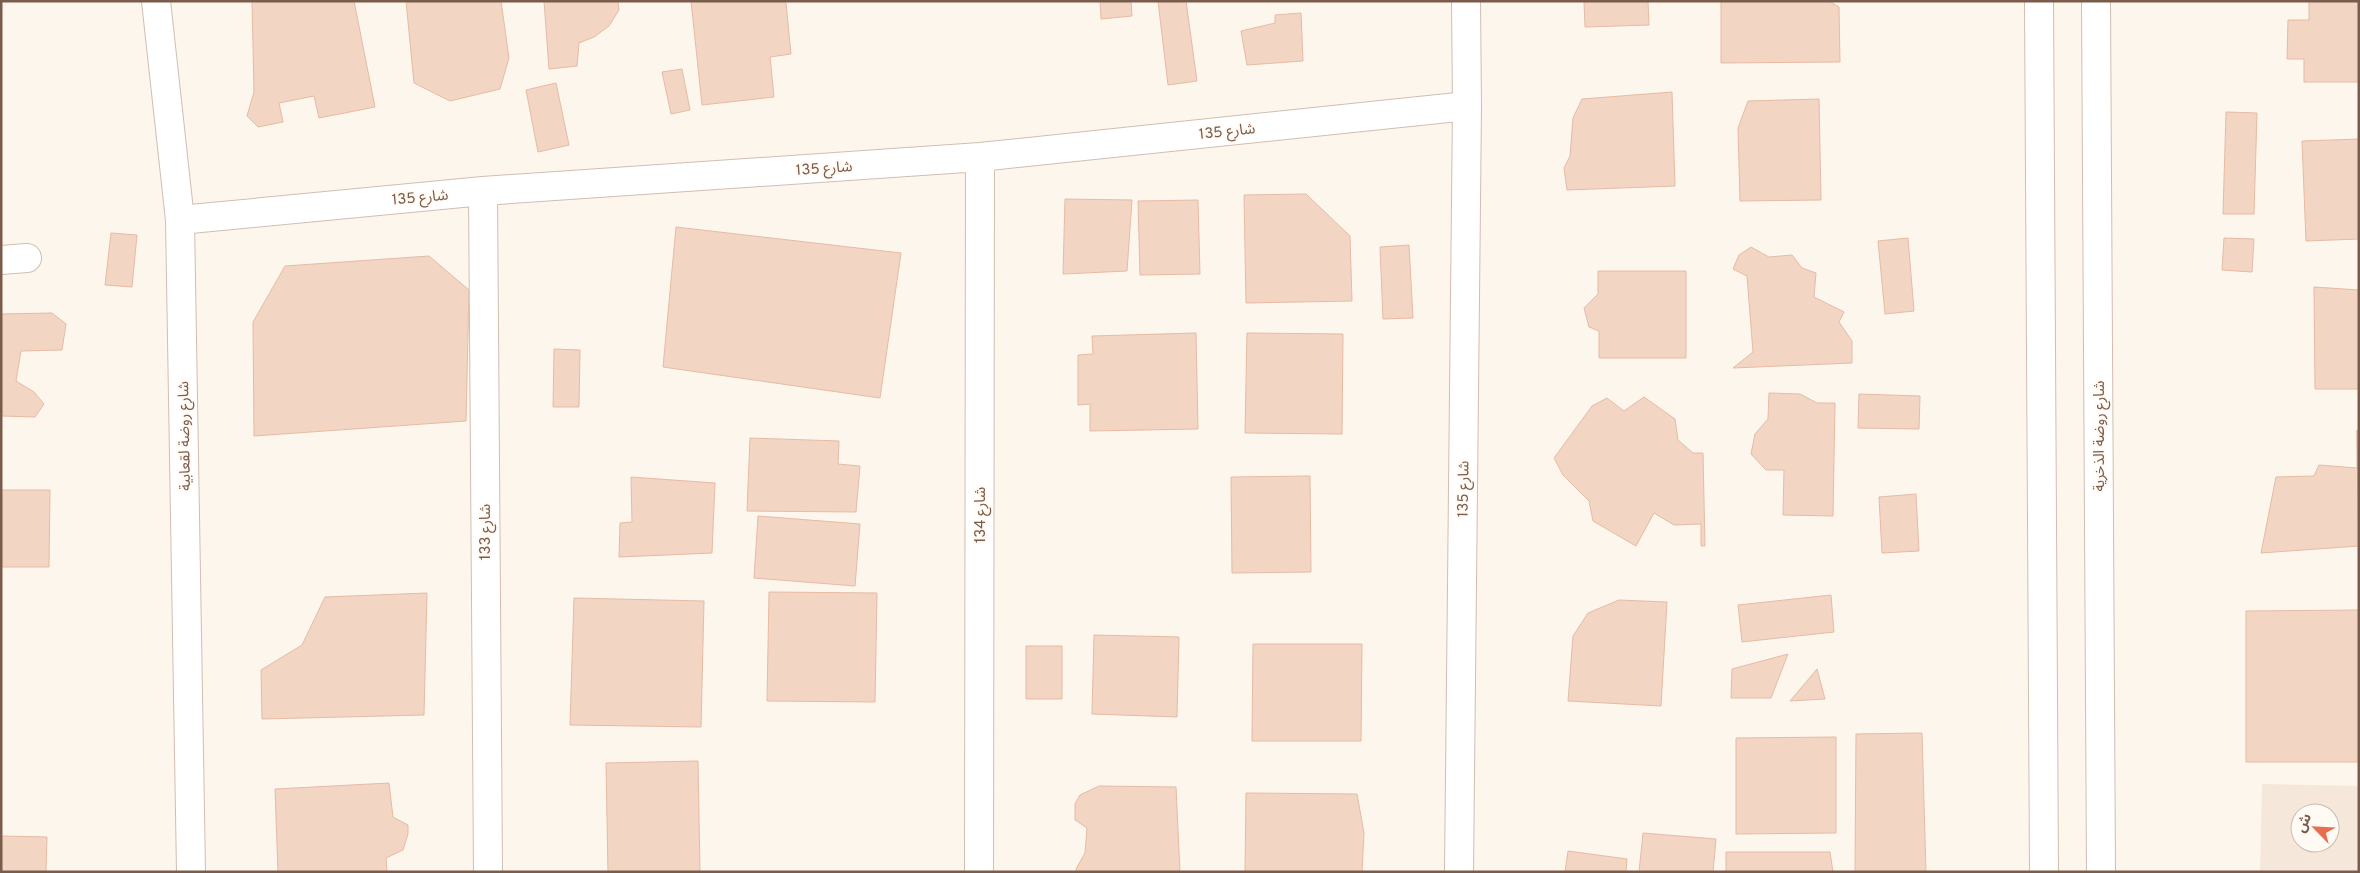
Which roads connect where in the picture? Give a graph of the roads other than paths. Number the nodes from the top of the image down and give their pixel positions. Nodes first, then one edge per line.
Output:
1 (156, 1) edge
2 (1466, 1) edge
3 (2039, 1) edge
4 (2096, 1) edge
5 (1467, 106) junction
6 (980, 157) junction
7 (483, 191) junction
8 (180, 220) junction
9 (191, 872) edge
10 (488, 872) edge
11 (979, 872) edge
12 (1459, 872) edge
13 (2044, 872) edge
14 (2101, 872) edge

1 - 8 street, شارع روضة لقعابية
2 - 5 street, شارع 135
3 - 13 street
4 - 14 street, شارع روضة الذخرية
5 - 6 street, شارع 135
5 - 12 street, شارع 135
6 - 7 street, شارع 135
6 - 11 street, شارع 134
7 - 8 street, شارع 135
7 - 10 street, شارع 133
8 - 9 street, شارع روضة لقعابية

